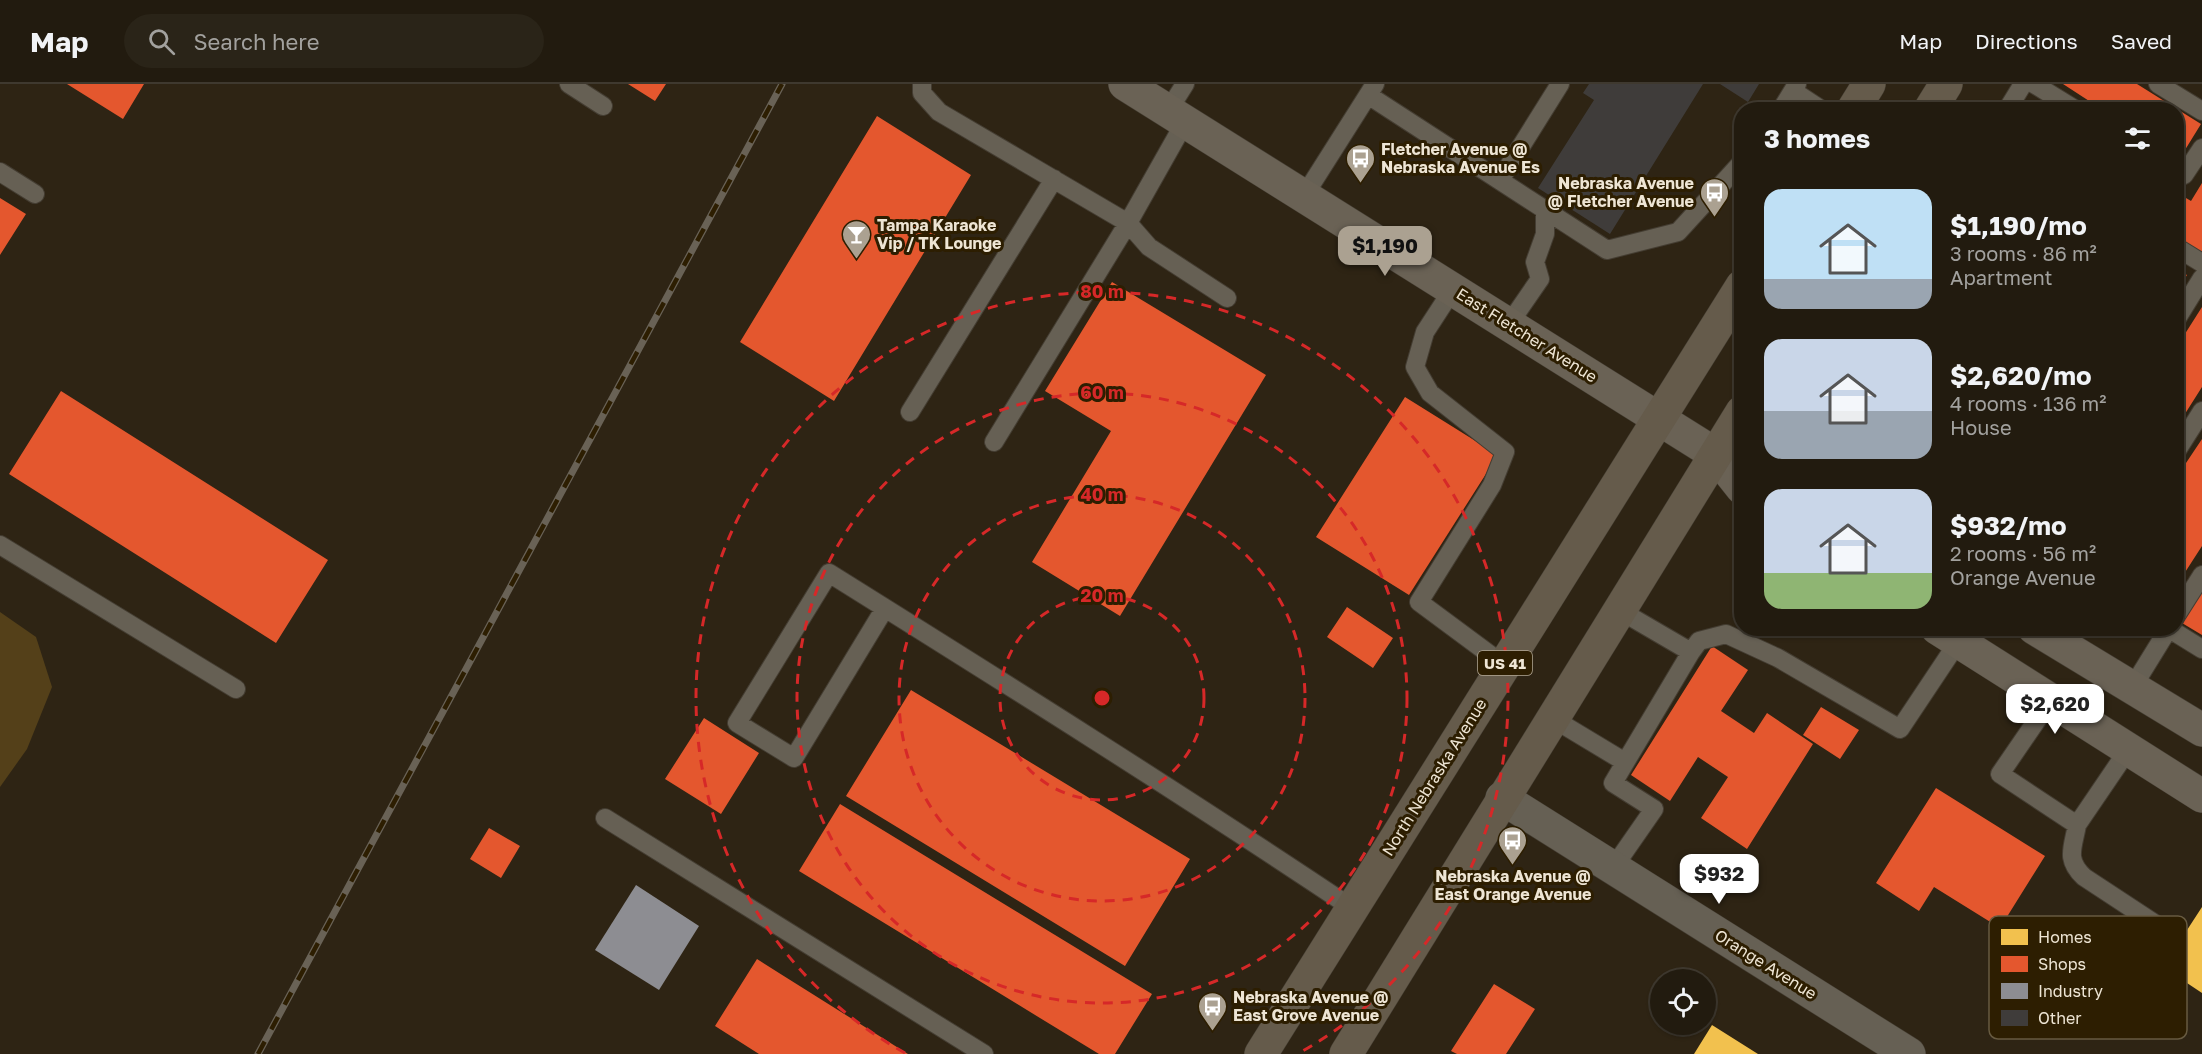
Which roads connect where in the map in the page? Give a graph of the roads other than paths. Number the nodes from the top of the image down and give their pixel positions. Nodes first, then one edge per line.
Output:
1 (569, 84) edge
2 (922, 84) edge
3 (1125, 84) edge
4 (1185, 84) edge
5 (1560, 84) edge
6 (1869, 84) edge
7 (1946, 84) edge
8 (2023, 84) edge
9 (2034, 84) edge
10 (2158, 84) edge
11 (1795, 88) edge
12 (1371, 90) edge
13 (1786, 102) edge
14 (1812, 102) edge
15 (1858, 102) edge
16 (1935, 102) edge
17 (2012, 102) edge
18 (2063, 102) edge
19 (603, 106) dead end
20 (2202, 111) edge
21 (1176, 116) junction
22 (2202, 148) edge
23 (1734, 171) edge
24 (0, 172) edge
25 (2184, 175) edge
26 (1054, 179) junction
27 (1500, 180) junction
28 (35, 194) dead end
29 (1304, 196) junction
30 (1545, 210) junction
31 (1128, 223) junction
32 (2184, 252) edge
33 (2202, 263) edge
34 (2202, 278) edge
35 (1454, 290) junction
36 (1227, 298) dead end
37 (1734, 298) edge
38 (2184, 307) edge
39 (1509, 324) junction
40 (2202, 411) edge
41 (910, 412) dead end
42 (1658, 417) junction
43 (1734, 438) edge
44 (2184, 439) edge
45 (994, 442) dead end
46 (1728, 457) edge
47 (0, 544) edge
48 (2202, 575) edge
49 (2184, 603) edge
50 (885, 608) junction
51 (1619, 610) junction
52 (1946, 636) edge
53 (1949, 636) edge
54 (2047, 636) edge
55 (2164, 636) edge
56 (2180, 636) edge
57 (2202, 649) edge
58 (1691, 652) junction
59 (1504, 665) junction
60 (2132, 688) junction
61 (236, 689) dead end
62 (2050, 701) junction
63 (1552, 718) junction
64 (2202, 730) edge
65 (2128, 750) junction
66 (1625, 762) junction
67 (2202, 796) edge
68 (1502, 798) junction
69 (605, 818) dead end
70 (2077, 825) junction
71 (1613, 868) junction
72 (1352, 908) junction
73 (2143, 916) edge
74 (984, 1054) edge
75 (1261, 1054) edge
76 (1346, 1054) edge
77 (1909, 1054) edge

1 - 19 lane
2 - 26 lane
3 - 21 main road, East Fletcher Avenue
4 - 21 lane
5 - 27 lane
6 - 15 main road
7 - 16 main road
8 - 17 lane
9 - 18 lane
10 - 20 lane
11 - 13 lane
11 - 14 lane
12 - 27 lane
12 - 29 lane
21 - 29 main road, East Fletcher Avenue
21 - 31 lane
22 - 25 lane
23 - 30 lane
24 - 28 lane
26 - 31 lane
26 - 41 lane
27 - 30 lane
29 - 35 main road, East Fletcher Avenue
30 - 39 lane
31 - 36 lane
31 - 45 lane
32 - 33 lane
34 - 38 lane
35 - 39 main road, East Fletcher Avenue
35 - 59 lane
37 - 42 main road, North Nebraska Avenue / US 41
39 - 42 main road, East Fletcher Avenue
40 - 44 lane
42 - 46 main road, East Fletcher Avenue
42 - 59 main road, North Nebraska Avenue / US 41
43 - 46 main road
46 - 51 main road
47 - 61 lane
48 - 49 lane
50 - 50 lane
50 - 72 lane
51 - 58 lane
51 - 63 main road
52 - 58 lane
53 - 62 main road
54 - 60 main road
55 - 60 lane
56 - 57 lane
58 - 66 lane
59 - 72 main road, North Nebraska Avenue / US 41
60 - 64 main road
62 - 65 main road
62 - 70 lane
63 - 66 lane
63 - 68 main road
65 - 67 main road
65 - 70 lane
66 - 71 lane
68 - 71 street, Orange Avenue
68 - 76 main road
69 - 74 lane
70 - 73 lane
71 - 77 street, Orange Avenue
72 - 75 main road, North Nebraska Avenue / US 41

